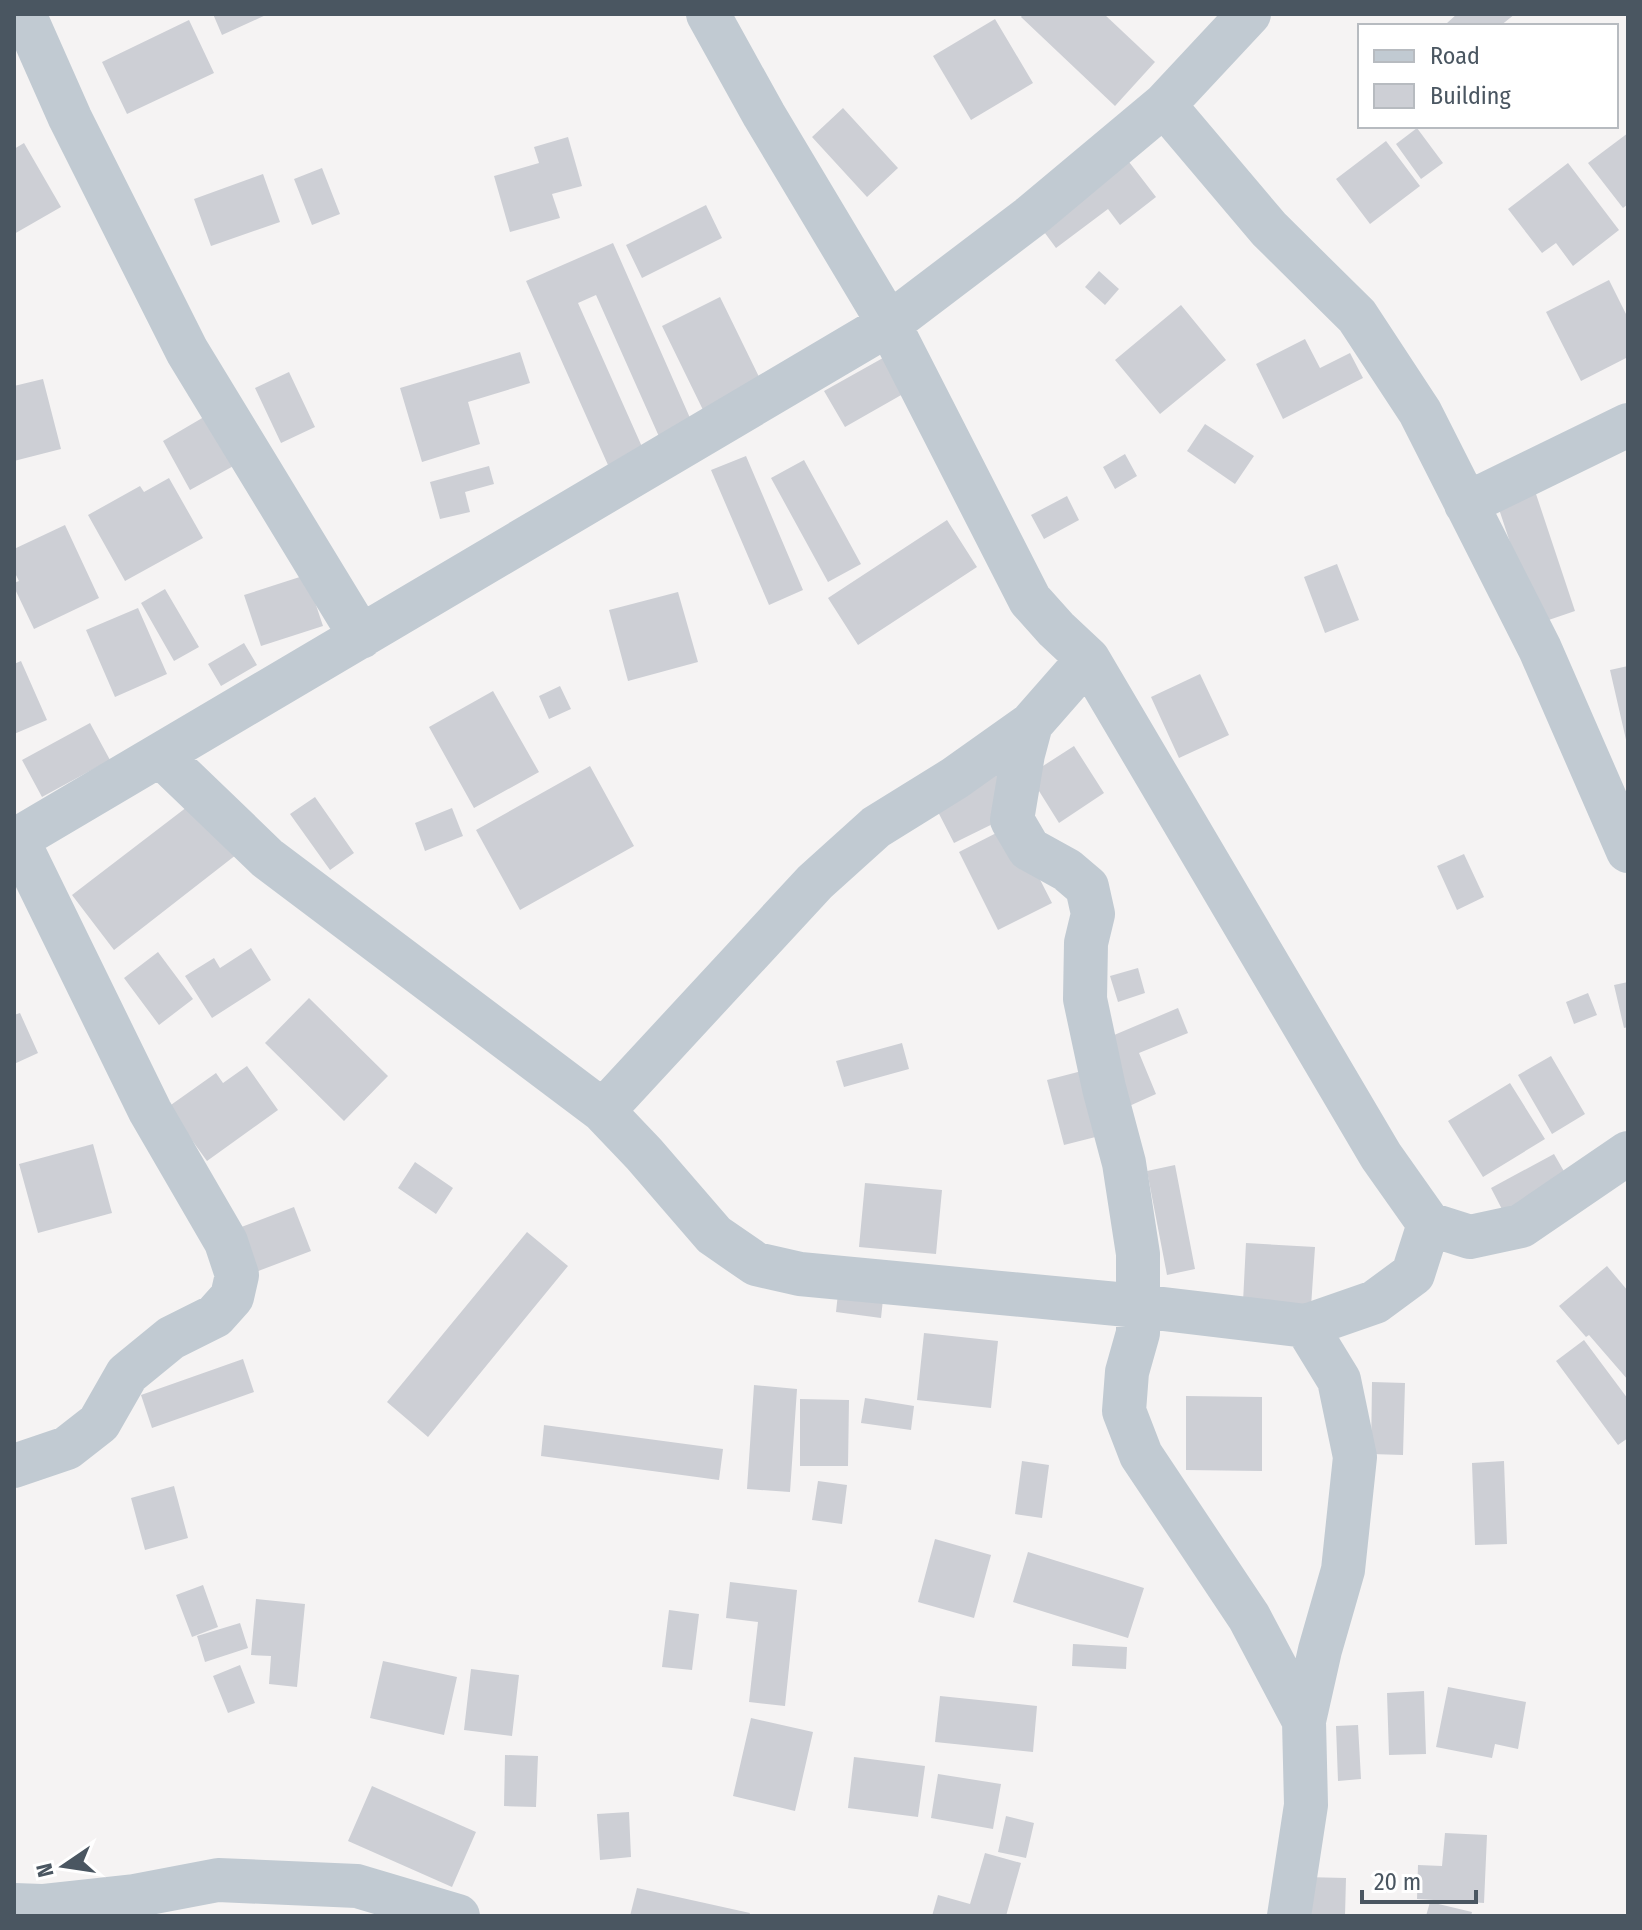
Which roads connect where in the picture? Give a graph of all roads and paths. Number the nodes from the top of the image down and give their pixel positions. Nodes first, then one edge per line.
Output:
1 (24, 14) edge
2 (708, 14) edge
3 (1249, 14) edge
4 (1164, 105) junction
5 (889, 324) junction
6 (1628, 425) edge
7 (1466, 504) junction
8 (361, 637) junction
9 (1088, 659) junction
10 (1031, 724) junction
11 (160, 755) junction
12 (15, 840) edge
13 (1628, 851) edge
14 (603, 1111) junction
15 (1628, 1153) edge
16 (1429, 1224) junction
17 (1138, 1306) junction
18 (1306, 1326) junction
19 (14, 1466) edge
20 (1304, 1721) junction
21 (14, 1905) edge
22 (458, 1916) edge
23 (1289, 1916) edge

1 - 8 street
2 - 5 street
3 - 4 street
4 - 5 street
4 - 7 street
5 - 8 street
5 - 9 street
6 - 7 street
7 - 13 street
8 - 11 street
9 - 10 street
9 - 16 street
10 - 14 street
10 - 17 street
11 - 12 street
11 - 14 street
12 - 19 street
14 - 17 street
15 - 16 street
16 - 18 street
17 - 18 street
17 - 20 street
18 - 20 street
20 - 23 street
21 - 22 street

